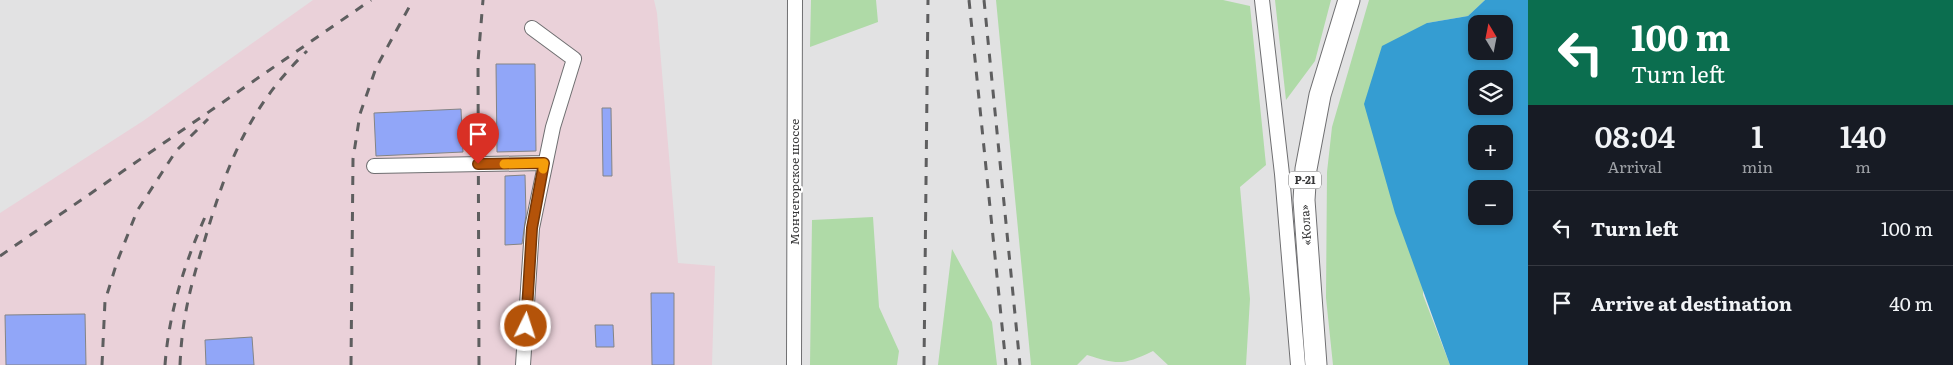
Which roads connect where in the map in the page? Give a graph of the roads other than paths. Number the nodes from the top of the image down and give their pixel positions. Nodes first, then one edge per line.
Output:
1 (795, 0) edge
2 (1262, 0) edge
3 (1349, 0) edge
4 (532, 28) dead end
5 (544, 163) junction
6 (374, 166) dead end
7 (523, 365) edge
8 (794, 365) edge
9 (1298, 365) edge
10 (1316, 365) edge

1 - 8 street, Мончегорское шоссе
2 - 9 street
3 - 10 highway, «Кола» / Р-21
4 - 5 street
5 - 6 street
5 - 7 street

